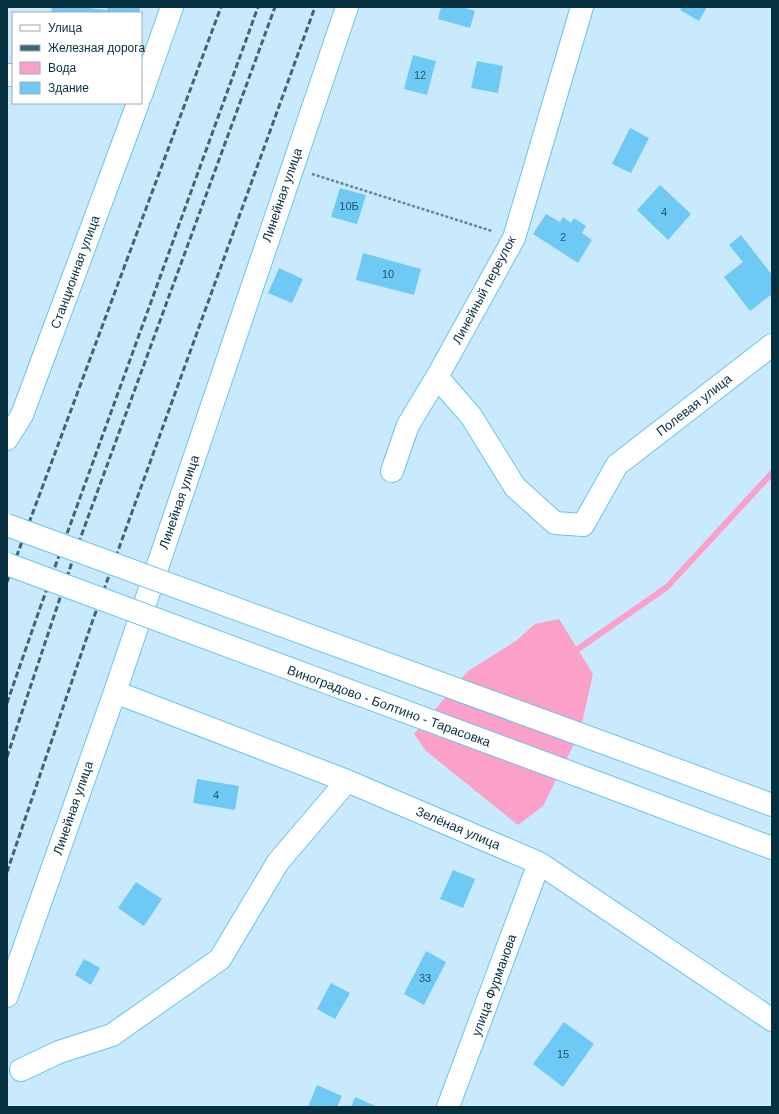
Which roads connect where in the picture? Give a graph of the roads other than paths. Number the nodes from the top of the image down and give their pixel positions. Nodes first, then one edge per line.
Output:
1 (172, 7) edge
2 (347, 7) edge
3 (582, 7) edge
4 (145, 75) edge
5 (142, 90) edge
6 (138, 104) edge
7 (772, 346) edge
8 (437, 377) junction
9 (7, 439) edge
10 (392, 471) dead end
11 (7, 525) edge
12 (7, 564) edge
13 (114, 692) junction
14 (347, 781) junction
15 (772, 805) edge
16 (772, 848) edge
17 (539, 863) junction
18 (7, 996) edge
19 (772, 1020) edge
20 (21, 1070) dead end
21 (448, 1107) edge

1 - 4 street
2 - 13 street, Линейная улица
3 - 8 street, Линейный переулок
4 - 5 street
6 - 9 street, Станционная улица
7 - 8 street, Полевая улица
8 - 10 street, Линейный переулок
11 - 15 street, bridge
12 - 16 street, Виноградово - Болтино - Тарасовка, bridge
13 - 14 street, Зелёная улица
13 - 18 street, Линейная улица
14 - 17 street, Зелёная улица
14 - 20 street
17 - 19 street, Зелёная улица
17 - 21 street, улица Фурманова

